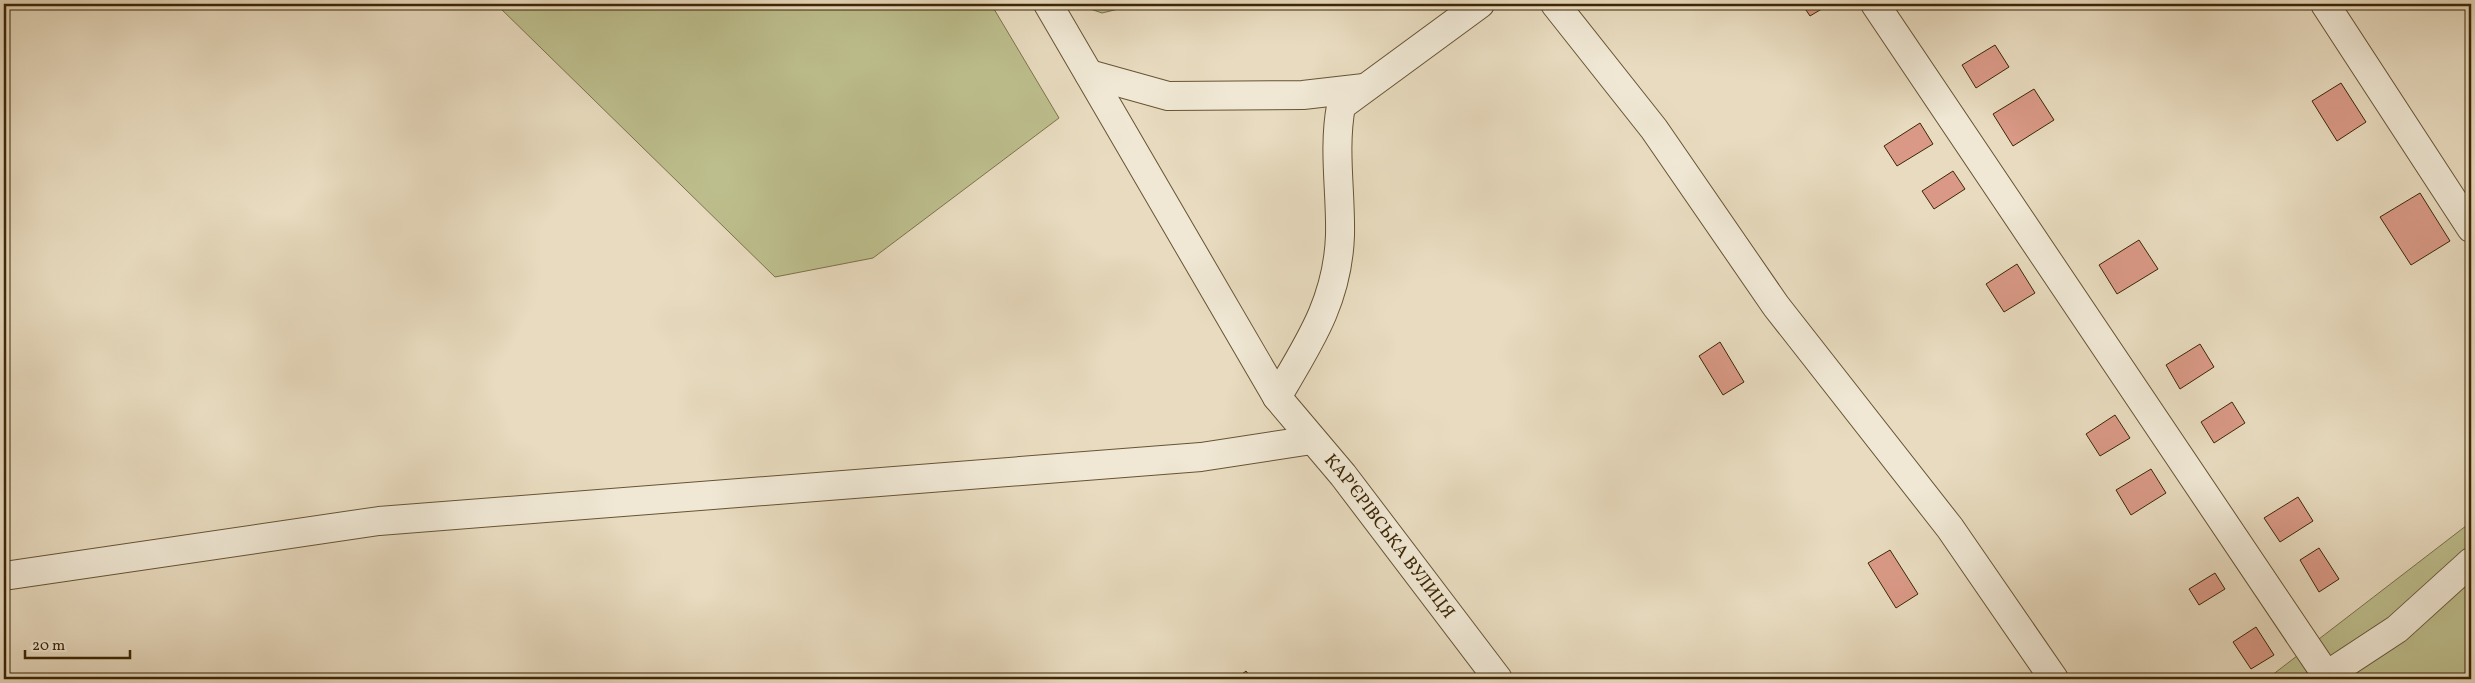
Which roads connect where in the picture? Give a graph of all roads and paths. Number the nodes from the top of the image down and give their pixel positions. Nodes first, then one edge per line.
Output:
1 (1048, 4) edge
2 (1480, 4) edge
3 (1555, 4) edge
4 (1875, 4) edge
5 (2325, 4) edge
6 (1089, 74) junction
7 (1364, 88) junction
8 (2471, 228) edge
9 (1277, 397) junction
10 (1312, 440) junction
11 (2471, 562) edge
12 (4, 576) edge
13 (2324, 677) edge
14 (1498, 679) edge
15 (2054, 679) edge

1 - 6 street, КАР'ЄРІВСЬКА ВУЛИЦЯ
2 - 7 street
3 - 15 street
4 - 13 street
5 - 8 street
6 - 7 street
6 - 9 street, КАР'ЄРІВСЬКА ВУЛИЦЯ
7 - 9 street
9 - 10 street, КАР'ЄРІВСЬКА ВУЛИЦЯ
10 - 12 street
10 - 14 street, КАР'ЄРІВСЬКА ВУЛИЦЯ
11 - 13 street

